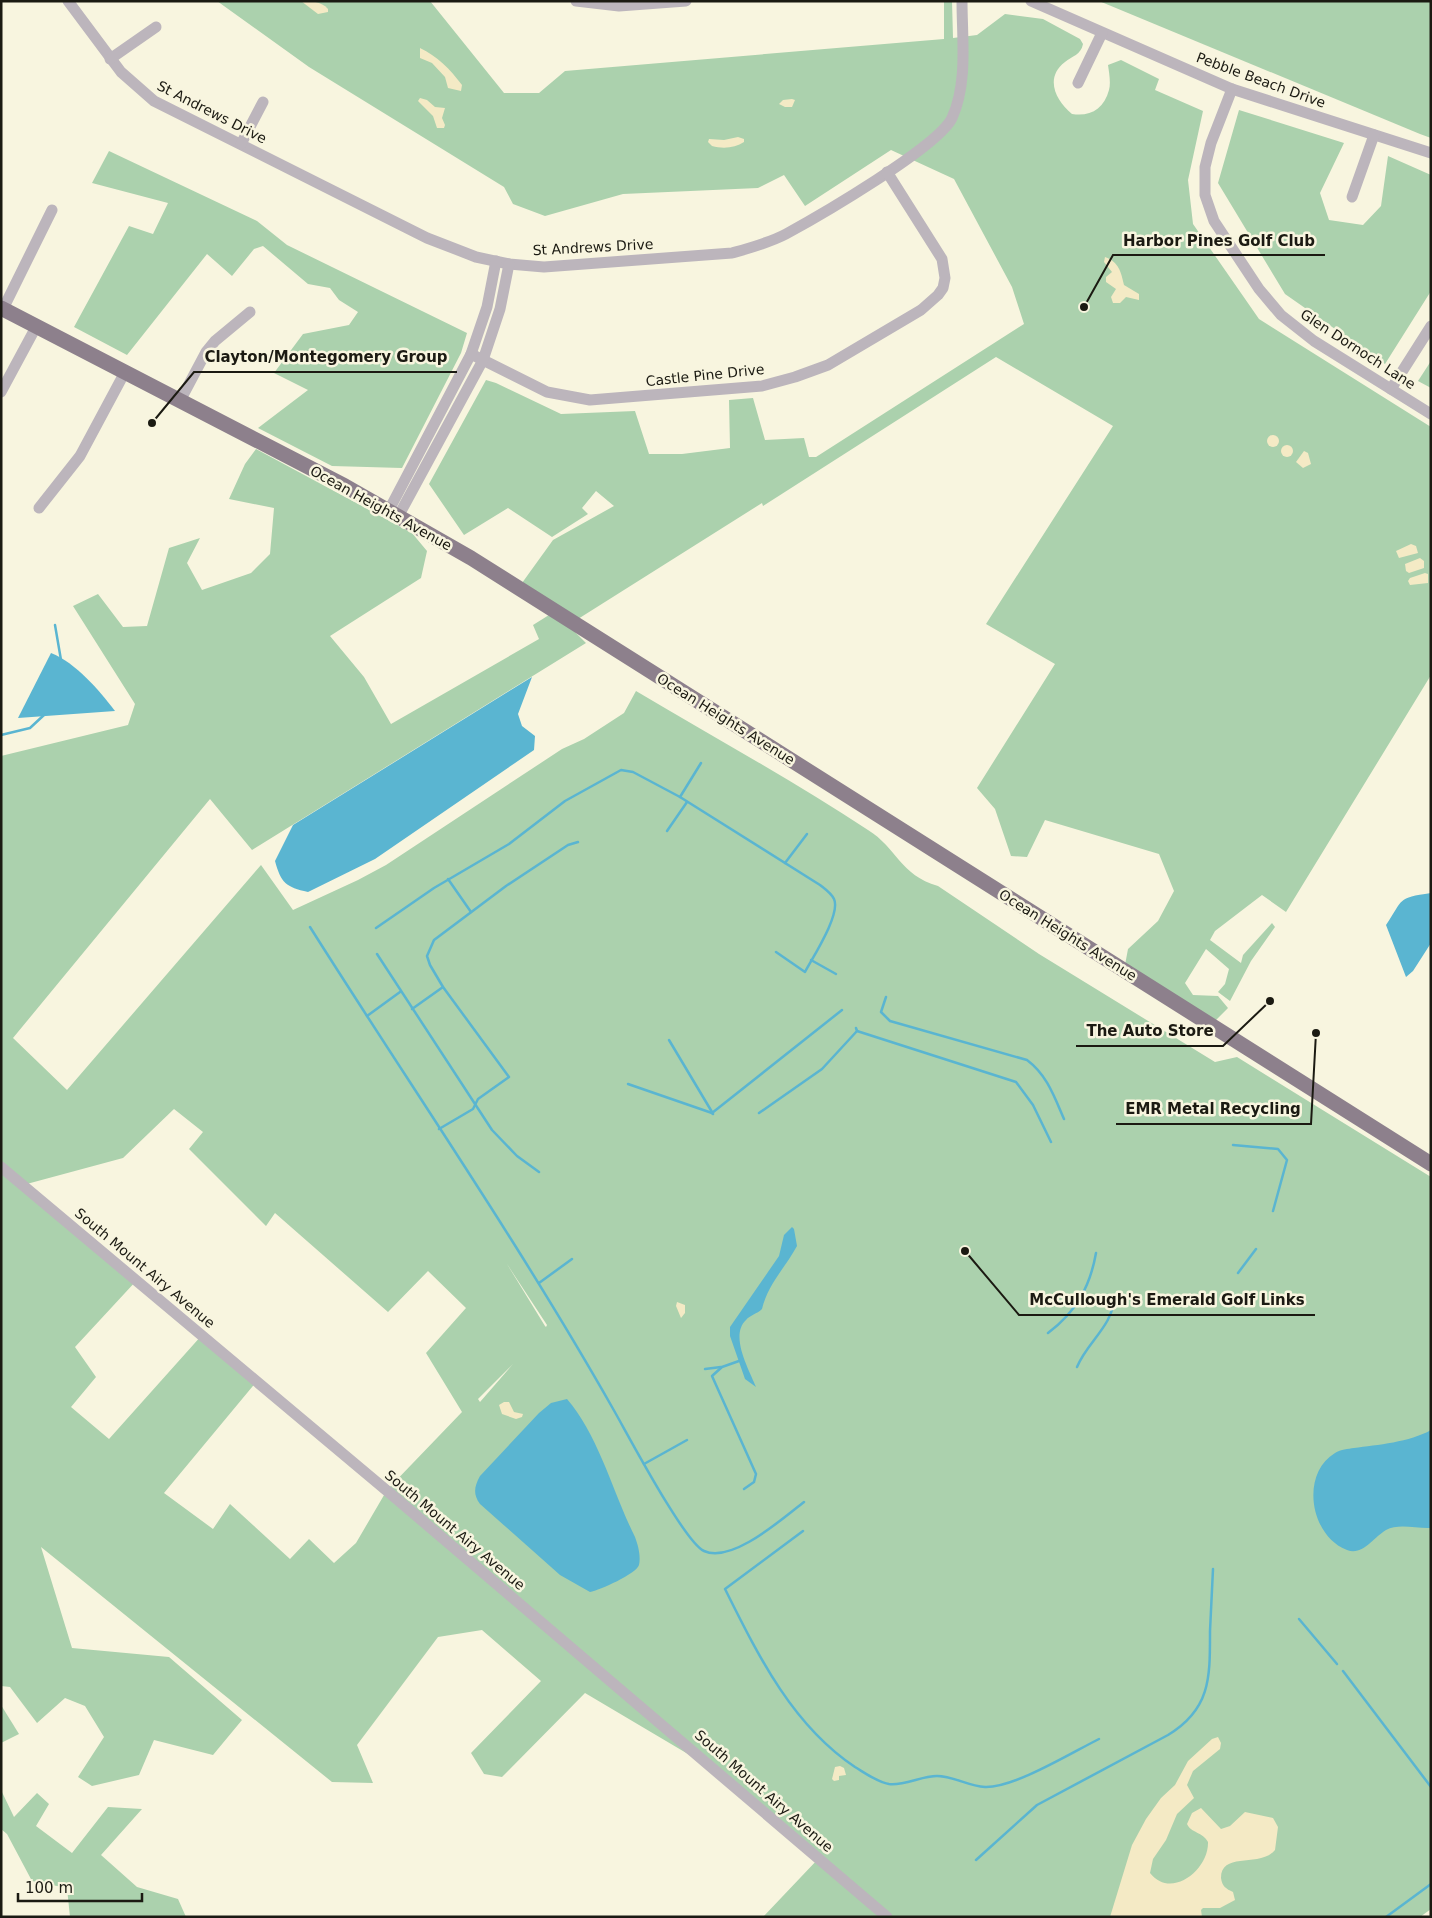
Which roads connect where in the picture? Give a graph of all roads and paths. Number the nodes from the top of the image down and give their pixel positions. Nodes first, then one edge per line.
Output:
1 (68, 1) edge
2 (576, 1) edge
3 (686, 1) edge
4 (962, 1) edge
5 (1031, 1) edge
6 (156, 26) dead end
7 (1102, 33) junction
8 (110, 59) junction
9 (1078, 83) dead end
10 (1232, 89) junction
11 (263, 102) dead end
12 (1374, 135) junction
13 (241, 144) junction
14 (1431, 153) edge
15 (887, 172) junction
16 (1352, 197) dead end
17 (52, 210) dead end
18 (496, 261) junction
19 (509, 264) junction
20 (2, 309) edge
21 (250, 312) dead end
22 (36, 326) junction
23 (1431, 326) edge
24 (471, 354) junction
25 (483, 360) junction
26 (125, 372) junction
27 (1391, 389) junction
28 (1, 392) edge
29 (180, 401) junction
30 (1431, 414) edge
31 (39, 508) dead end
32 (394, 512) junction
33 (1431, 1164) edge
34 (1, 1168) edge
35 (887, 1917) edge

1 - 8 street, St Andrews Drive
2 - 3 street
4 - 15 street, St Andrews Drive
5 - 7 street, Pebble Beach Drive
6 - 8 street
7 - 9 street
7 - 10 street, Pebble Beach Drive
8 - 13 street, St Andrews Drive
10 - 12 street, Pebble Beach Drive
10 - 27 street, Glen Dornoch Lane
11 - 13 street
12 - 14 street, Pebble Beach Drive
12 - 16 street
13 - 18 street, St Andrews Drive
15 - 19 street, St Andrews Drive
15 - 25 street, Castle Pine Drive
17 - 20 street
18 - 19 street, St Andrews Drive
18 - 24 street
19 - 25 street
20 - 22 main road, Ocean Heights Avenue
21 - 29 street
22 - 26 main road, Ocean Heights Avenue
22 - 28 street
23 - 27 street
24 - 25 street, Castle Pine Drive
24 - 32 street
25 - 32 street
26 - 29 main road, Ocean Heights Avenue
26 - 31 street
27 - 30 street, Glen Dornoch Lane
29 - 32 main road, Ocean Heights Avenue
32 - 33 main road, Ocean Heights Avenue
34 - 35 street, South Mount Airy Avenue

